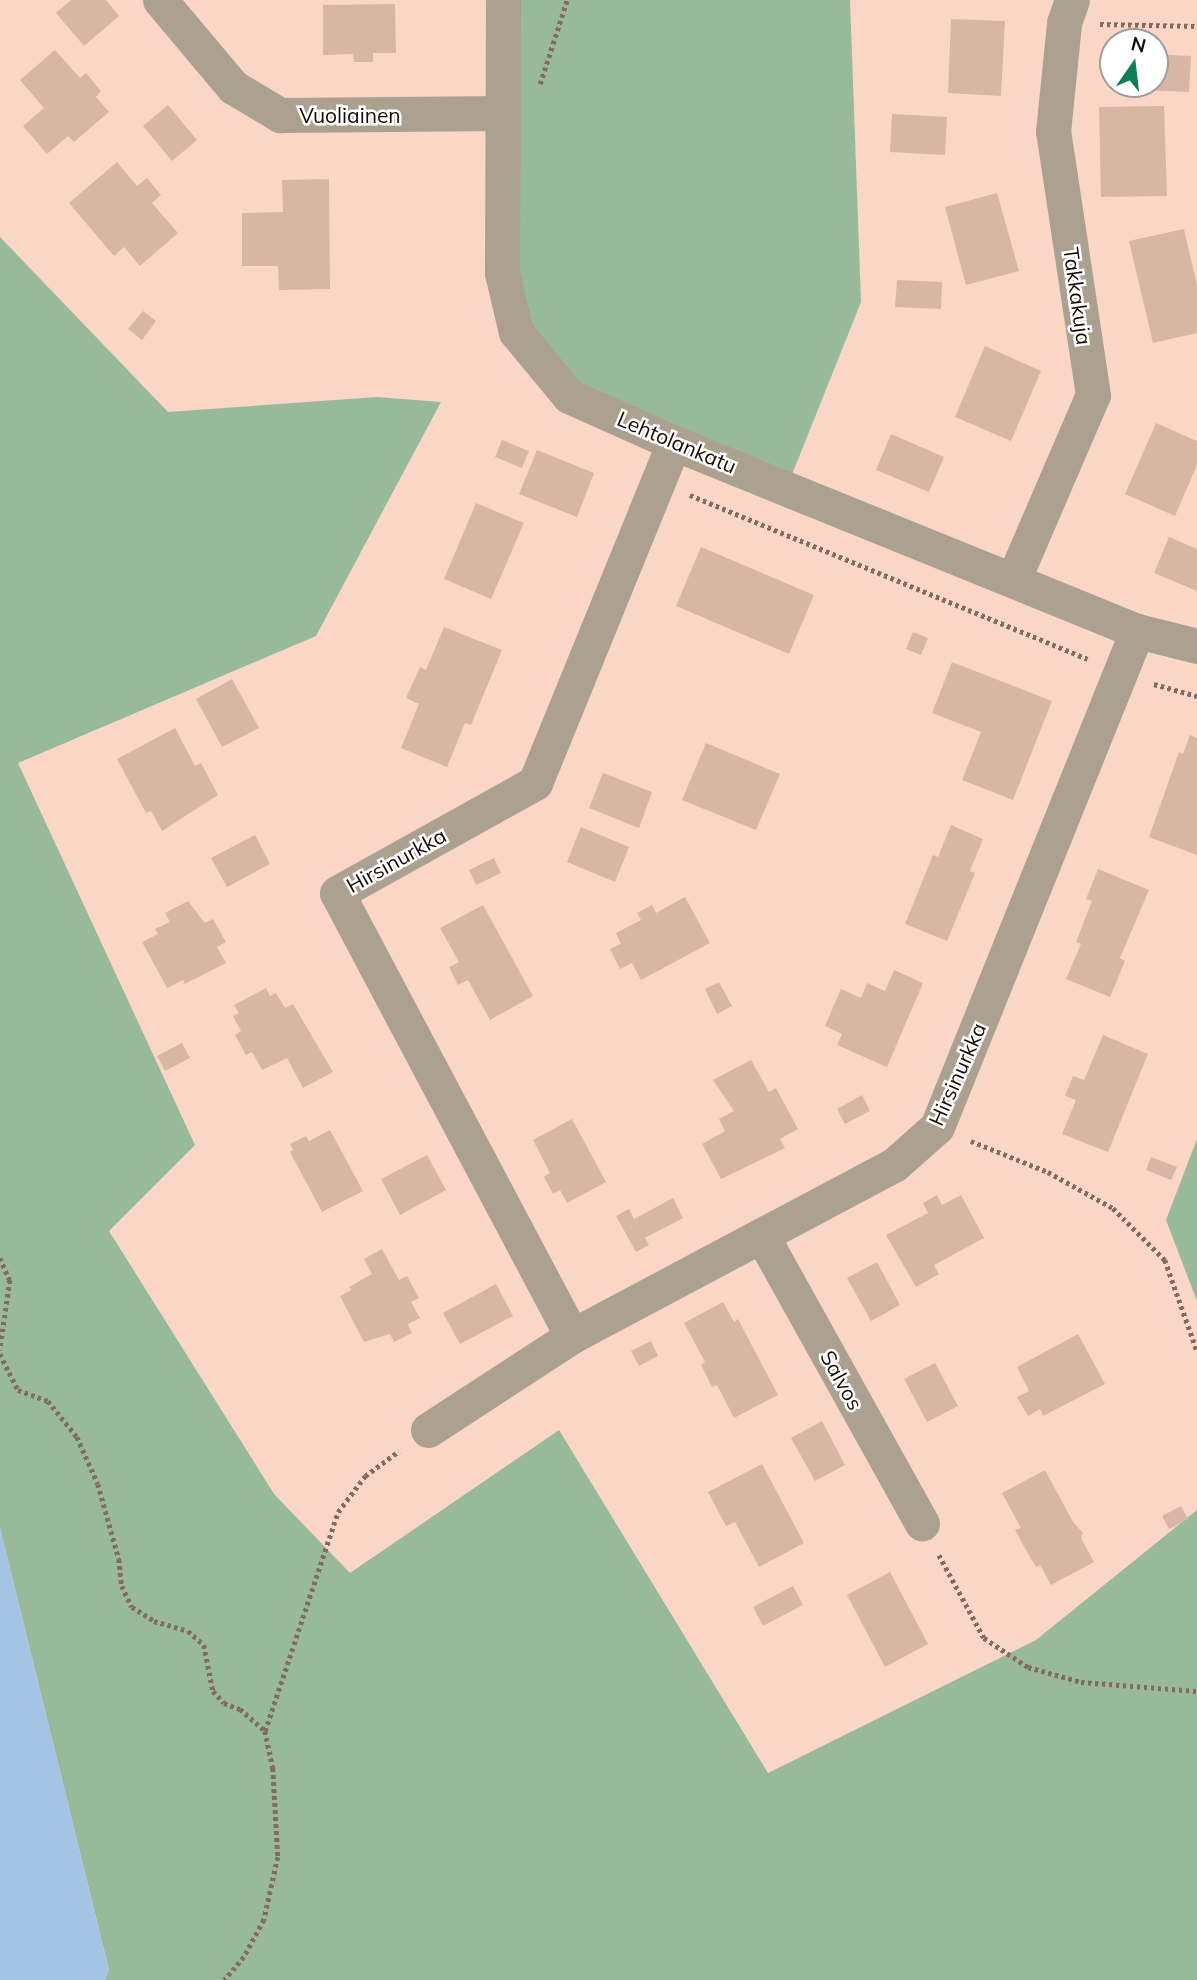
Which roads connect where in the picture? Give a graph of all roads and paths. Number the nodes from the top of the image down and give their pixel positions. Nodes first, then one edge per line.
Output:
1 (160, 0) edge
2 (503, 0) edge
3 (568, 0) edge
4 (1068, 11) edge
5 (1197, 26) edge
6 (503, 113) junction
7 (674, 443) junction
8 (1014, 578) junction
9 (1138, 631) junction
10 (1197, 646) edge
11 (937, 1127) junction
12 (762, 1236) junction
13 (0, 1258) edge
14 (572, 1336) junction
15 (1197, 1351) edge
16 (0, 1352) edge
17 (428, 1430) joint
18 (922, 1524) joint
19 (1197, 1690) edge
20 (265, 1731) junction
21 (225, 1980) edge

1 - 6 street, Vuoliainen
2 - 6 street, Lehtolankatu
3 - 6 path
4 - 5 path
4 - 8 street, Takkakuja
6 - 7 street, Lehtolankatu
7 - 8 street, Lehtolankatu
7 - 14 street, Hirsinurkka
8 - 9 street, Lehtolankatu
9 - 10 street, Lehtolankatu
9 - 11 street, Hirsinurkka
11 - 12 street, Hirsinurkka
11 - 15 path
12 - 14 street, Hirsinurkka
12 - 18 street, Salvos
13 - 16 path
14 - 17 street, Hirsinurkka
16 - 20 path
17 - 20 path
18 - 19 path
20 - 21 path

